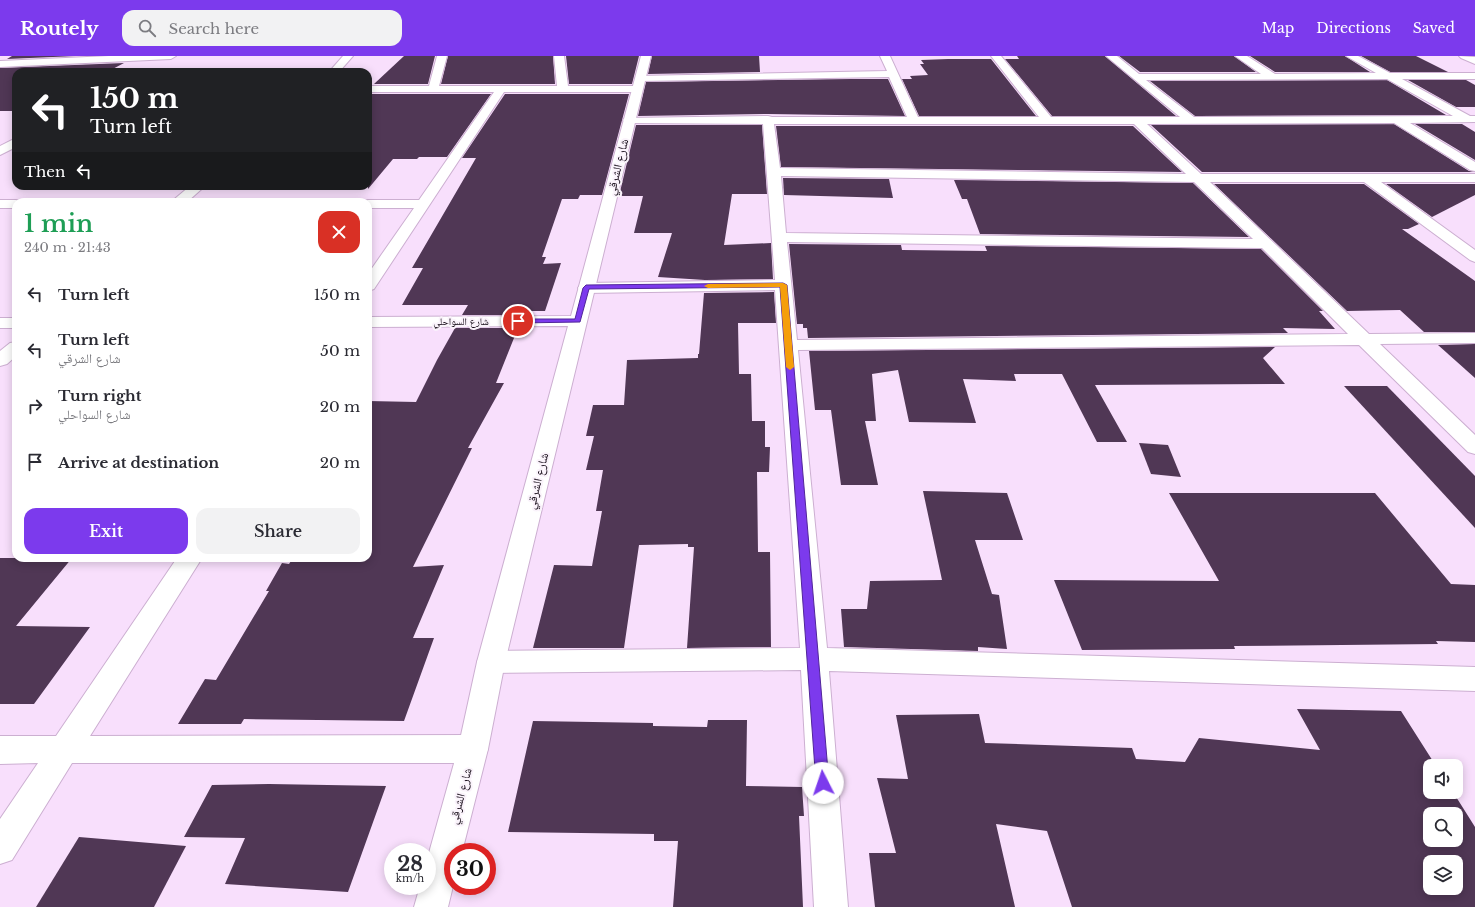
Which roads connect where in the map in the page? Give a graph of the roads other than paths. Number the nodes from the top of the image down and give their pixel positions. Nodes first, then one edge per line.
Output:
1 (166, 56) edge
2 (171, 56) edge
3 (348, 56) edge
4 (442, 56) edge
5 (559, 56) edge
6 (646, 56) edge
7 (885, 56) edge
8 (996, 56) edge
9 (1111, 56) edge
10 (1240, 56) edge
11 (1351, 56) edge
12 (1464, 56) edge
13 (1475, 61) edge
14 (22, 63) junction
15 (0, 64) edge
16 (146, 68) dead end
17 (338, 68) edge
18 (0, 73) edge
19 (894, 74) junction
20 (1272, 76) junction
21 (1389, 76) junction
22 (1475, 76) edge
23 (1136, 78) junction
24 (639, 84) junction
25 (372, 89) edge
26 (433, 89) junction
27 (501, 89) junction
28 (563, 89) junction
29 (1472, 119) edge
30 (629, 120) junction
31 (768, 120) junction
32 (1048, 120) junction
33 (1396, 120) junction
34 (914, 121) junction
35 (1137, 121) junction
36 (1192, 121) junction
37 (12, 144) edge
38 (0, 151) edge
39 (1475, 167) edge
40 (774, 172) junction
41 (1198, 178) junction
42 (1367, 178) junction
43 (1475, 178) edge
44 (193, 190) edge
45 (183, 198) edge
46 (0, 204) edge
47 (12, 204) edge
48 (372, 204) edge
49 (424, 204) junction
50 (779, 237) junction
51 (1265, 244) junction
52 (1471, 252) edge
53 (372, 280) edge
54 (783, 285) junction
55 (586, 288) junction
56 (578, 321) junction
57 (372, 322) edge
58 (0, 323) edge
59 (12, 323) edge
60 (1363, 338) junction
61 (1475, 338) edge
62 (788, 345) junction
63 (12, 350) edge
64 (0, 360) edge
65 (1475, 447) edge
66 (187, 562) edge
67 (814, 659) junction
68 (491, 662) junction
69 (1475, 679) edge
70 (472, 749) junction
71 (0, 750) edge
72 (65, 750) junction
73 (0, 848) edge
74 (431, 907) edge
75 (832, 907) edge

1 - 2 street
1 - 14 street
1 - 16 street
3 - 17 street
4 - 26 street
5 - 28 street
6 - 24 street, شارع الشرقي
7 - 19 street
8 - 32 street
9 - 23 street
10 - 20 street
11 - 21 street
12 - 13 street
14 - 15 street
14 - 18 street
19 - 24 street
19 - 34 street
20 - 21 street
20 - 23 street
21 - 22 street
21 - 29 street
23 - 36 street
24 - 28 street
24 - 30 street, شارع الشرقي
25 - 26 street
26 - 27 street
27 - 28 street
27 - 49 street
29 - 33 street
30 - 31 street
30 - 55 street, شارع الشرقي
31 - 34 street
31 - 40 street
32 - 34 street
32 - 35 street
33 - 36 street
33 - 39 street
35 - 36 street
35 - 41 street
37 - 38 street
40 - 41 street
40 - 50 street
41 - 42 street
41 - 51 street
42 - 43 street
42 - 52 street
44 - 45 street
46 - 47 street
48 - 49 street
49 - 53 street
50 - 51 street
50 - 54 street
51 - 60 street
54 - 55 street
54 - 62 street
55 - 56 street, شارع الشرقي
56 - 57 street, شارع السواحلي
56 - 68 street, شارع الشرقي
58 - 59 street
60 - 61 street
60 - 62 street
60 - 65 street
62 - 67 street
63 - 64 street
66 - 72 street
67 - 68 street
67 - 69 street
67 - 75 street
68 - 70 street, شارع الشرقي
70 - 72 street
70 - 74 street, شارع الشرقي
71 - 72 street
72 - 73 street

